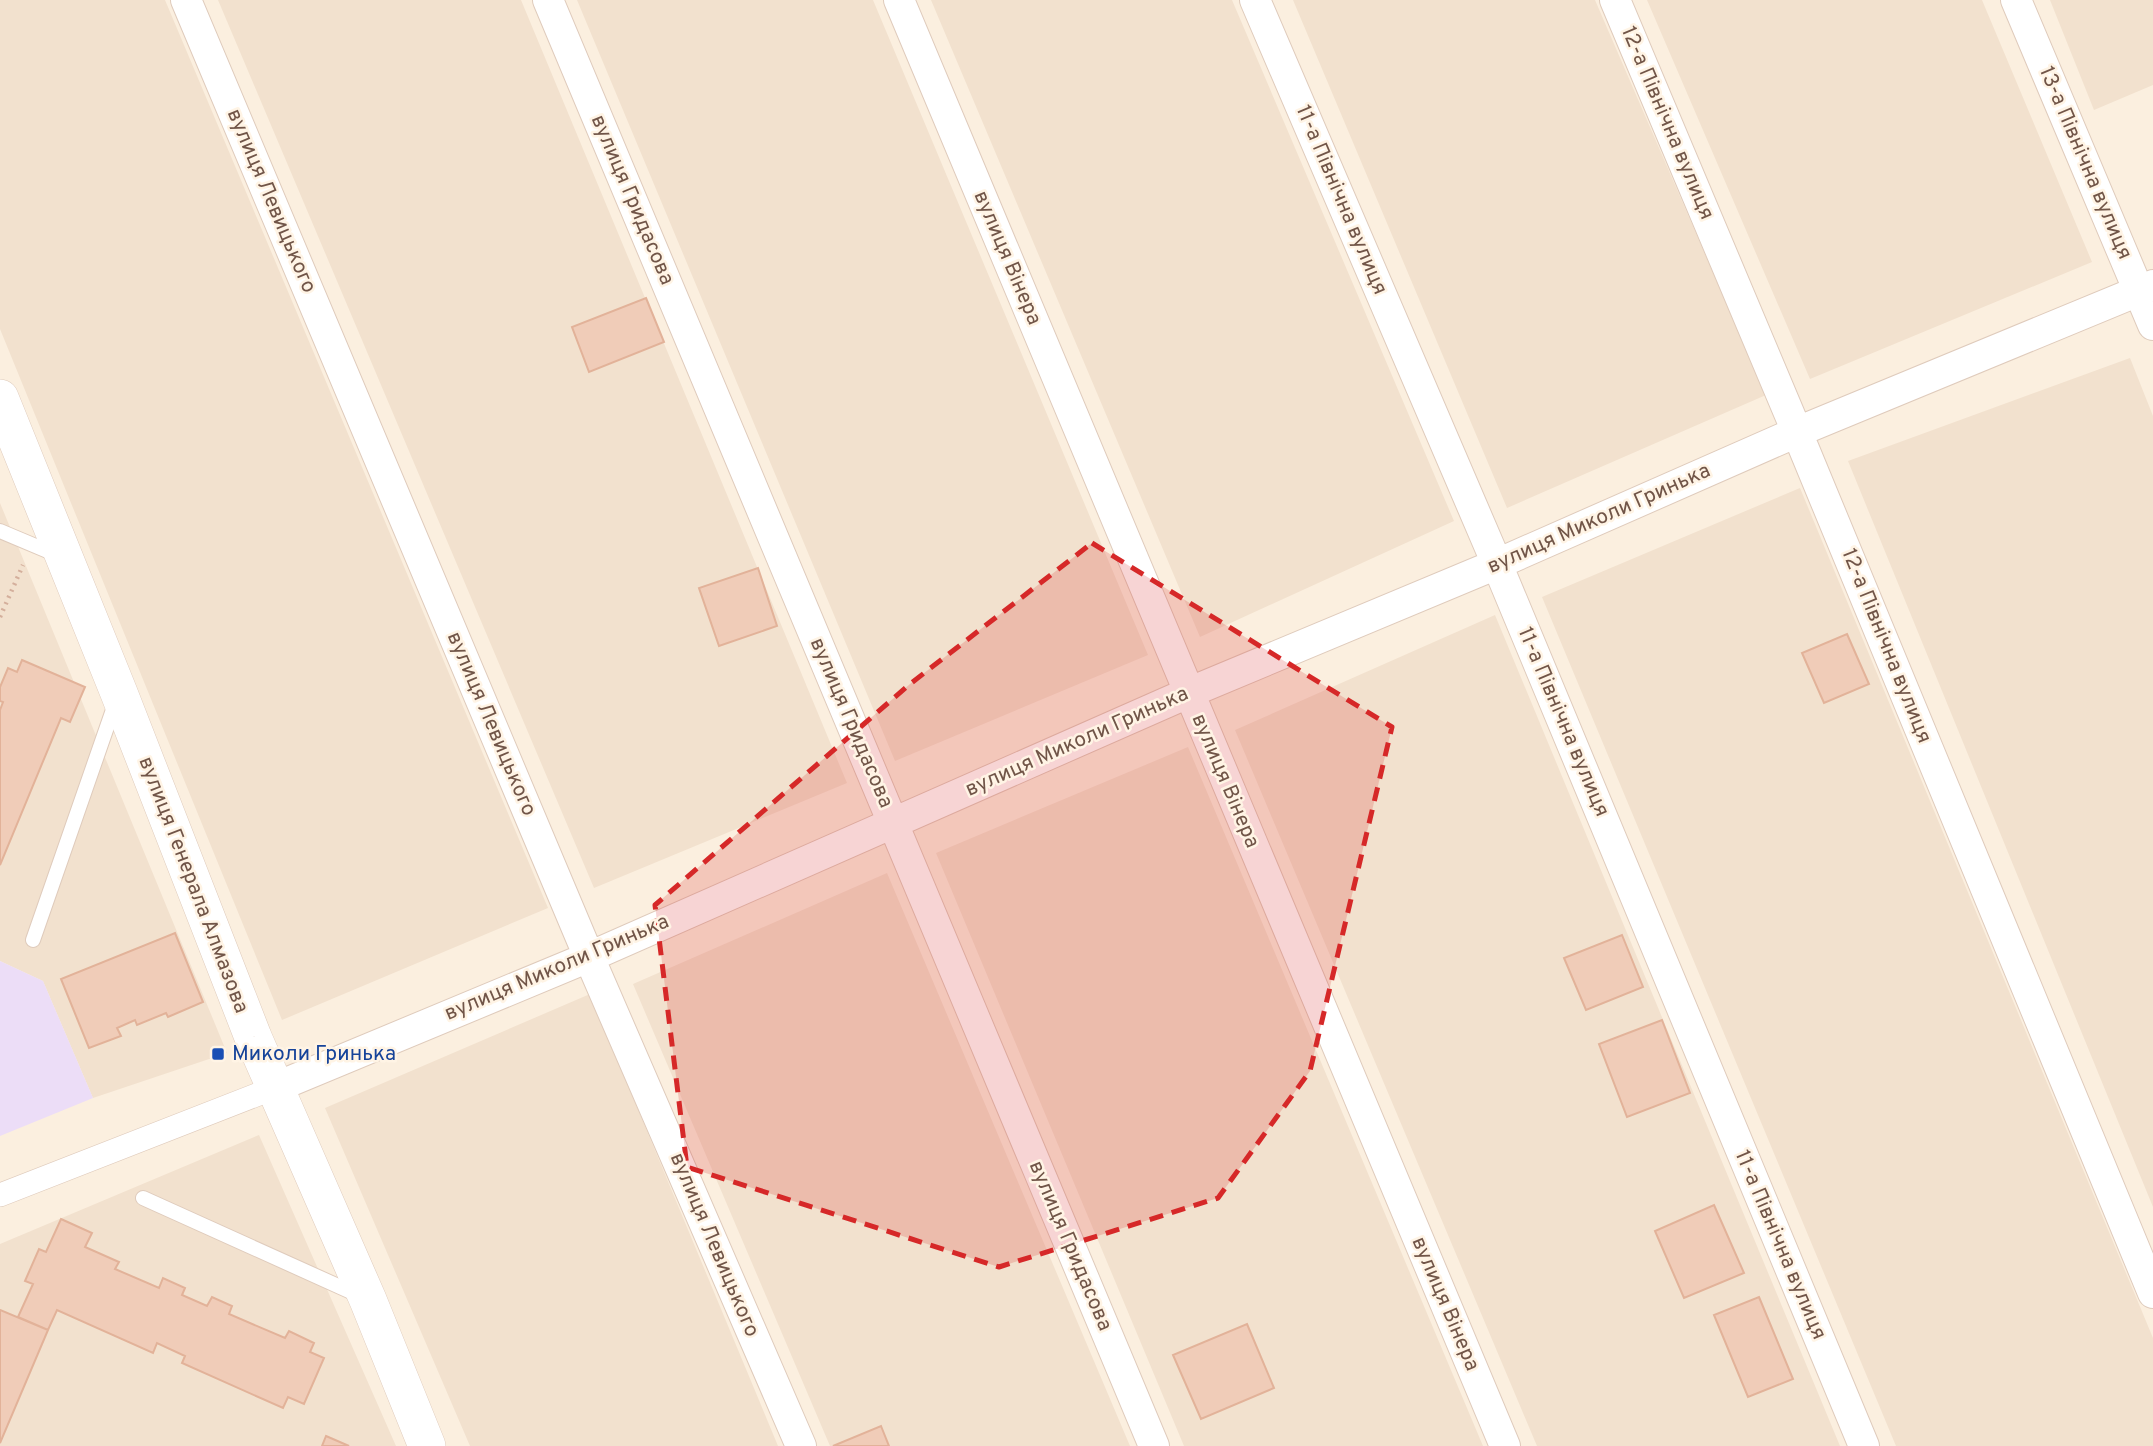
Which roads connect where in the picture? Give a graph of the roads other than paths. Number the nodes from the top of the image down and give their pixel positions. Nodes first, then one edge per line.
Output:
1 (186, 0) edge
2 (548, 0) edge
3 (899, 0) edge
4 (1255, 0) edge
5 (1615, 0) edge
6 (2016, 0) edge
7 (2146, 289) edge
8 (2153, 325) edge
9 (0, 398) edge
10 (1797, 432) junction
11 (0, 531) edge
12 (47, 551) junction
13 (1497, 564) junction
14 (119, 693) junction
15 (1188, 693) junction
16 (892, 822) junction
17 (33, 940) dead end
18 (589, 957) junction
19 (274, 1088) junction
20 (0, 1195) edge
21 (143, 1198) dead end
22 (2153, 1293) edge
23 (368, 1300) junction
24 (427, 1446) edge
25 (801, 1446) edge
26 (1154, 1446) edge
27 (1505, 1446) edge
28 (1864, 1446) edge

1 - 18 street, вулиця Левицького
2 - 16 street, вулиця Гридасова
3 - 15 street, вулиця Вінера
4 - 13 street, 11-а Північна вулиця
5 - 10 street, 12-а Північна вулиця
6 - 7 street, 13-а Північна вулиця
7 - 8 street, 13-а Північна вулиця
7 - 10 street, вулиця Миколи Гринька
9 - 12 street, вулиця Генерала Алмазова
10 - 13 street, вулиця Миколи Гринька
10 - 22 street, 12-а Північна вулиця
11 - 12 lane
12 - 14 street, вулиця Генерала Алмазова
13 - 15 street, вулиця Миколи Гринька
13 - 28 street, 11-а Північна вулиця
14 - 17 lane
14 - 19 street, вулиця Генерала Алмазова
15 - 16 street, вулиця Миколи Гринька
15 - 27 street, вулиця Вінера
16 - 18 street, вулиця Миколи Гринька
16 - 26 street, вулиця Гридасова
18 - 19 street, вулиця Миколи Гринька
18 - 25 street, вулиця Левицького
19 - 20 street, вулиця Миколи Гринька
19 - 23 street, вулиця Генерала Алмазова
21 - 23 lane
23 - 24 street, вулиця Генерала Алмазова

